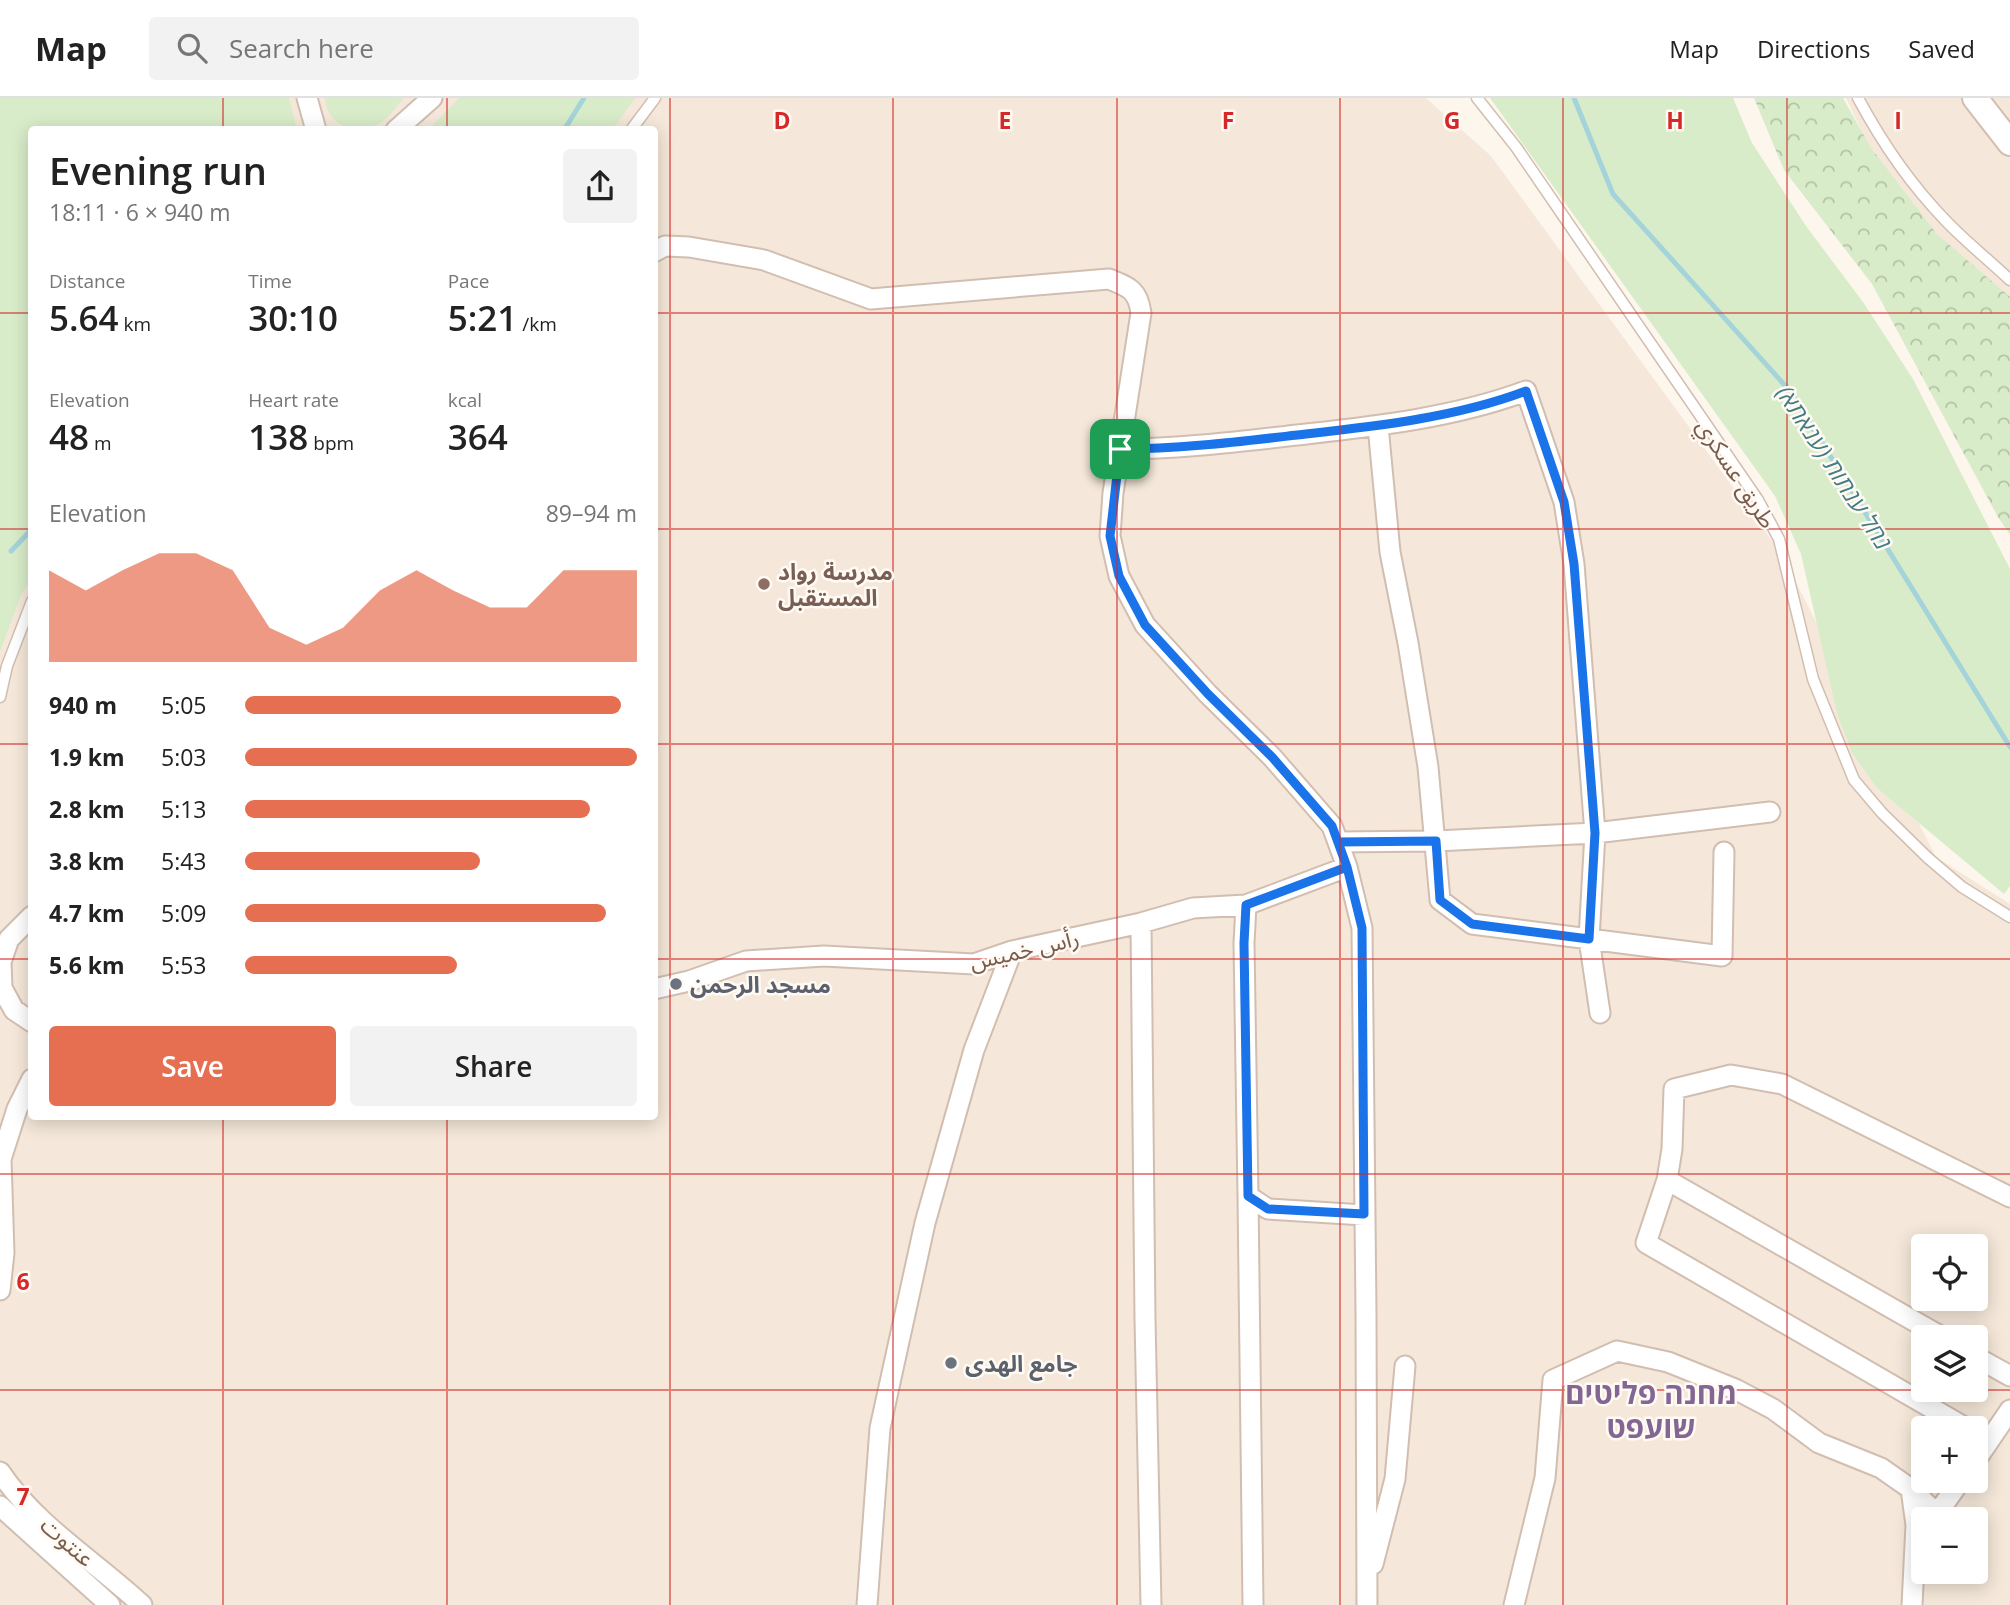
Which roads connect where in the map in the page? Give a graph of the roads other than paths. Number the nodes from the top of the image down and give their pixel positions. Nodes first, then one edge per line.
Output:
1 (306, 98) edge
2 (655, 98) edge
3 (1477, 98) edge
4 (1858, 98) edge
5 (1975, 98) edge
6 (427, 103) edge
7 (315, 126) edge
8 (401, 126) edge
9 (412, 126) edge
10 (634, 126) edge
11 (2010, 144) edge
12 (658, 250) edge
13 (2010, 280) edge
14 (1378, 426) junction
15 (1120, 449) junction
16 (28, 611) edge
17 (0, 697) edge
18 (1770, 812) dead end
19 (1595, 833) junction
20 (1436, 841) junction
21 (1338, 842) junction
22 (1724, 852) dead end
23 (1347, 867) junction
24 (1246, 905) junction
25 (2010, 917) edge
26 (28, 920) edge
27 (1141, 923) junction
28 (1589, 939) junction
29 (1012, 951) junction
30 (658, 988) edge
31 (1600, 1013) dead end
32 (28, 1019) edge
33 (28, 1087) edge
34 (1667, 1180) junction
35 (1248, 1196) junction
36 (2010, 1197) edge
37 (1364, 1214) junction
38 (0, 1290) edge
39 (1921, 1325) edge
40 (1988, 1364) edge
41 (1405, 1366) dead end
42 (2010, 1376) edge
43 (2010, 1410) edge
44 (1945, 1416) edge
45 (1988, 1432) edge
46 (0, 1472) edge
47 (1911, 1489) edge
48 (1912, 1493) edge
49 (1915, 1493) edge
50 (1952, 1493) edge
51 (0, 1506) edge
52 (1366, 1599) edge
53 (110, 1605) edge
54 (142, 1605) edge
55 (867, 1605) edge
56 (1151, 1605) edge
57 (1253, 1605) edge
58 (1514, 1605) edge
59 (1912, 1605) edge

1 - 7 street
2 - 10 lane
3 - 25 lane, طريق عسكري
4 - 13 lane
5 - 11 street
6 - 8 street
6 - 9 street
12 - 15 street
14 - 15 street
14 - 19 street
14 - 20 street
15 - 21 street
16 - 17 lane
18 - 19 street
19 - 20 street
19 - 28 street
20 - 21 street
20 - 28 street
21 - 23 street
22 - 28 street
23 - 24 street, رأس خميس
23 - 37 street
24 - 27 street, رأس خميس
24 - 35 street
26 - 32 street
27 - 29 street, رأس خميس
27 - 56 street
28 - 31 street
29 - 30 street, رأس خميس
29 - 55 street
33 - 38 street
34 - 36 street
34 - 39 street
34 - 44 street
35 - 37 street
35 - 57 street
37 - 52 street
40 - 42 street
41 - 52 street
43 - 45 street
46 - 54 street, عنتوت
47 - 58 street
48 - 59 street
49 - 50 street
51 - 53 street

